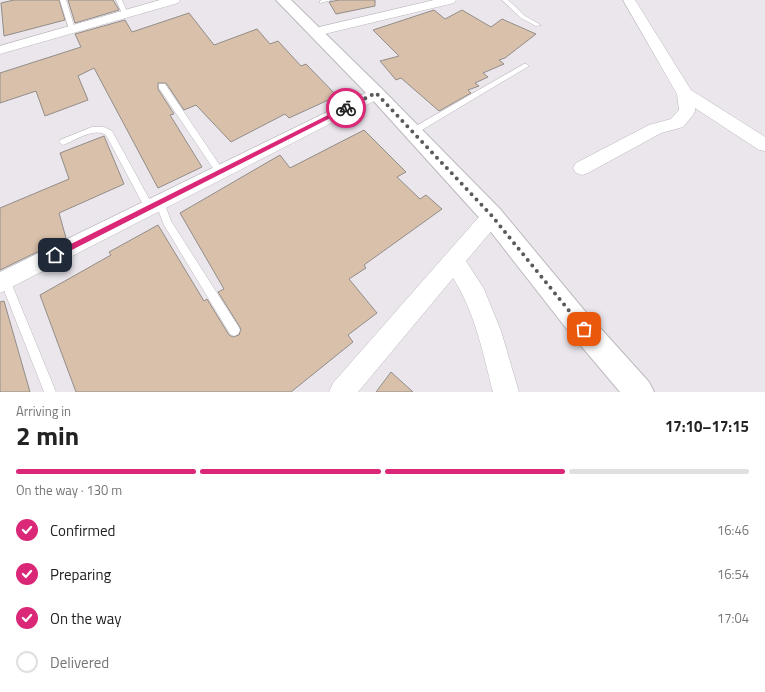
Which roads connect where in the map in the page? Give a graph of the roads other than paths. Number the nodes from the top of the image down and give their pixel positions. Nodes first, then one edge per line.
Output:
1 (63, 0) edge
2 (119, 0) edge
3 (174, 0) edge
4 (283, 0) edge
5 (328, 0) edge
6 (450, 0) edge
7 (505, 0) edge
8 (629, 0) edge
9 (322, 2) dead end
10 (428, 2) edge
11 (125, 14) junction
12 (538, 25) dead end
13 (72, 30) junction
14 (316, 32) junction
15 (0, 50) edge
16 (526, 66) dead end
17 (162, 86) dead end
18 (376, 93) junction
19 (685, 94) junction
20 (412, 132) junction
21 (62, 142) dead end
22 (765, 145) edge
23 (582, 168) dead end
24 (220, 172) junction
25 (155, 205) junction
26 (492, 216) junction
27 (454, 261) junction
28 (3, 282) edge
29 (234, 330) dead end
30 (50, 392) edge
31 (342, 392) edge
32 (506, 392) edge
33 (638, 392) edge

1 - 13 lane
2 - 11 lane
3 - 11 street
4 - 14 street
5 - 9 lane
6 - 10 street
7 - 12 lane
8 - 19 street
10 - 14 street
11 - 13 street
13 - 15 street
14 - 18 street
16 - 20 lane
17 - 24 lane
18 - 20 street
18 - 24 street
19 - 22 street
19 - 23 street
20 - 26 street
21 - 25 lane
24 - 25 street
25 - 28 street
25 - 29 lane
26 - 27 street
26 - 33 street
27 - 31 street
27 - 32 street
28 - 30 lane

